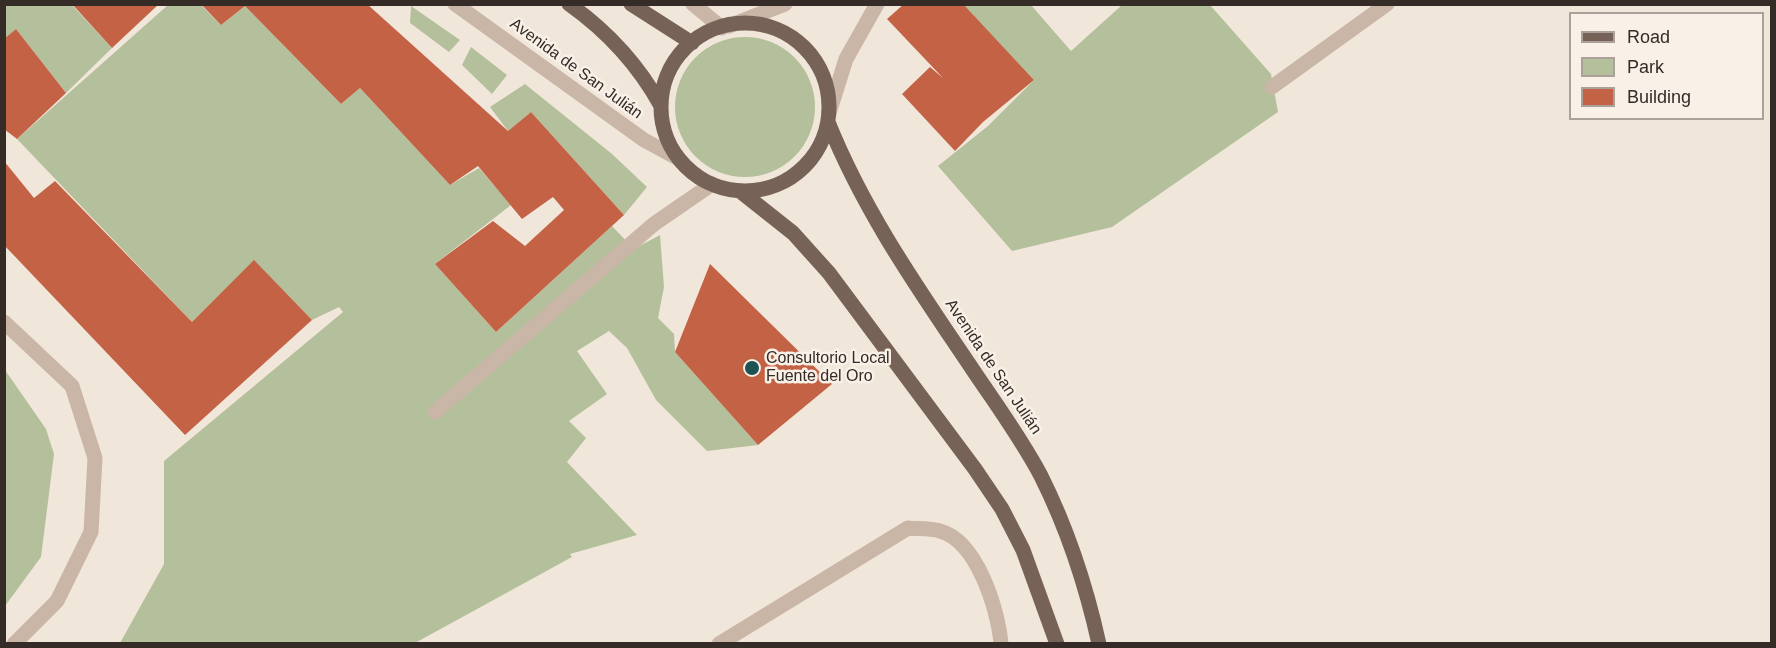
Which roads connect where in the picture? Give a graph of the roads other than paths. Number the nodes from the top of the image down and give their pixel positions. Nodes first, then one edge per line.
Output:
1 (455, 4) edge
2 (569, 4) edge
3 (632, 4) edge
4 (693, 4) edge
5 (785, 4) edge
6 (877, 4) edge
7 (1387, 4) edge
8 (725, 27) junction
9 (693, 43) junction
10 (1272, 87) dead end
11 (662, 106) junction
12 (828, 118) junction
13 (679, 159) junction
14 (712, 184) junction
15 (740, 190) junction
16 (4, 322) edge
17 (435, 412) dead end
18 (14, 644) edge
19 (718, 644) edge
20 (1001, 644) edge
21 (1057, 644) edge
22 (1100, 644) edge

1 - 13 street, Avenida de San Julián
2 - 11 main road, Avenida de San Julián
3 - 9 main road
4 - 8 street
5 - 8 street
6 - 12 street
7 - 10 street
8 - 9 main road
8 - 12 main road
9 - 11 main road
11 - 13 main road
12 - 15 main road
12 - 22 main road, Avenida de San Julián
13 - 14 main road
14 - 15 main road
14 - 17 street
15 - 21 main road
16 - 18 street
19 - 20 street

